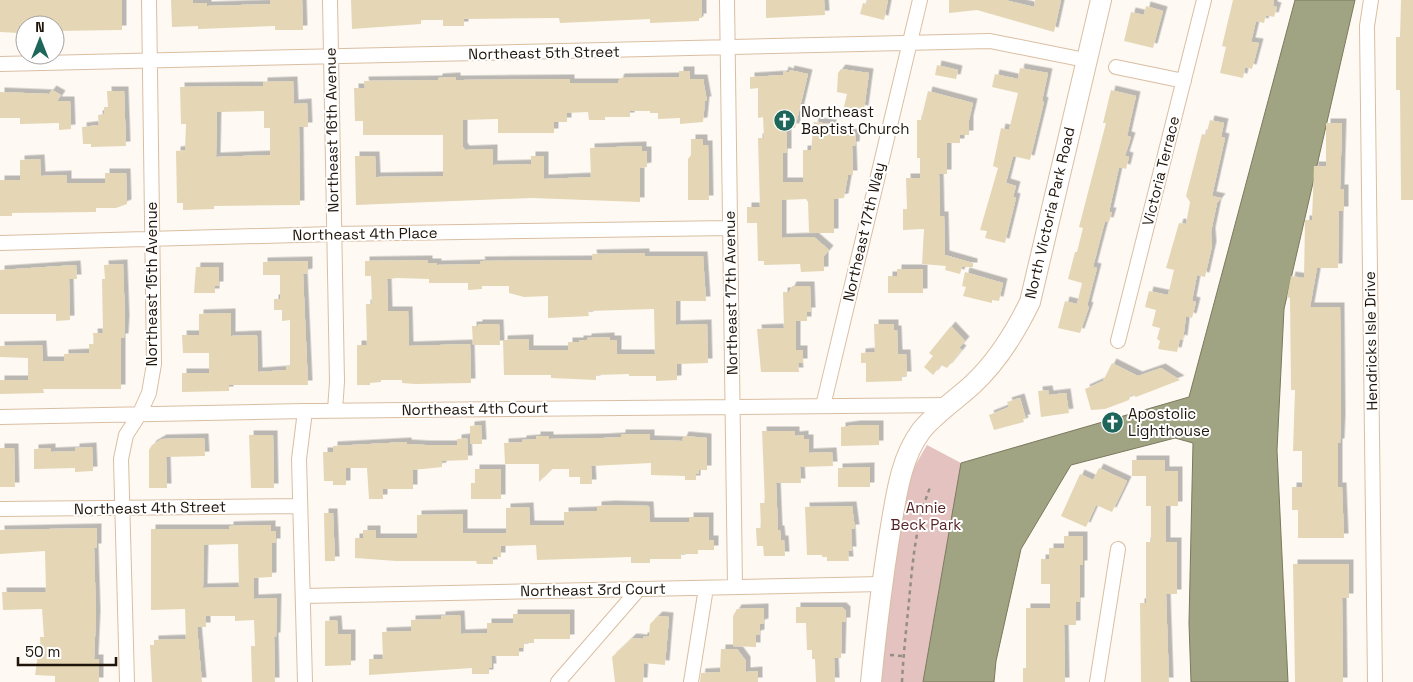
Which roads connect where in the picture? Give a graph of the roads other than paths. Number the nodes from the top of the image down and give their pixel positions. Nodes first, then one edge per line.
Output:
1 (149, 0) edge
2 (330, 0) edge
3 (727, 0) edge
4 (920, 0) edge
5 (1101, 0) edge
6 (1204, 0) edge
7 (1370, 0) edge
8 (909, 44) junction
9 (728, 48) junction
10 (331, 58) junction
11 (1086, 60) junction
12 (150, 61) junction
13 (0, 64) edge
14 (1116, 67) dead end
15 (1184, 81) junction
16 (729, 228) junction
17 (334, 234) junction
18 (152, 240) junction
19 (0, 243) edge
20 (1118, 341) dead end
21 (950, 405) junction
22 (823, 406) junction
23 (733, 407) junction
24 (335, 410) junction
25 (305, 411) junction
26 (139, 415) junction
27 (0, 417) edge
28 (300, 506) junction
29 (0, 509) edge
30 (123, 509) junction
31 (1118, 549) dead end
32 (882, 584) junction
33 (735, 587) junction
34 (706, 588) junction
35 (638, 590) junction
36 (303, 596) junction
37 (127, 682) edge
38 (305, 682) edge
39 (558, 682) edge
40 (691, 682) edge
41 (871, 682) edge
42 (1097, 682) edge
43 (1375, 682) edge

1 - 12 street, Northeast 15th Avenue
2 - 10 street, Northeast 16th Avenue
3 - 9 street, Northeast 17th Avenue
4 - 8 street, Northeast 17th Way
5 - 11 street, North Victoria Park Road
6 - 15 street, Victoria Terrace
7 - 43 street, Hendricks Isle Drive
8 - 9 street, Northeast 5th Street
8 - 11 street, Northeast 5th Street
8 - 22 street, Northeast 17th Way
9 - 10 street, Northeast 5th Street
9 - 16 street, Northeast 17th Avenue
10 - 12 street, Northeast 5th Street
10 - 17 street, Northeast 16th Avenue
11 - 21 street, North Victoria Park Road
12 - 13 street, Northeast 5th Street
12 - 18 street, Northeast 15th Avenue
14 - 15 street
15 - 20 street, Victoria Terrace
16 - 17 street, Northeast 4th Place
16 - 23 street, Northeast 17th Avenue
17 - 18 street, Northeast 4th Place
17 - 24 street, Northeast 16th Avenue
18 - 19 street, Northeast 4th Place
18 - 26 street, Northeast 15th Avenue
21 - 22 street, Northeast 4th Court
21 - 32 street, North Victoria Park Road
22 - 23 street, Northeast 4th Court
23 - 24 street, Northeast 4th Court
23 - 33 street, Northeast 17th Avenue
24 - 25 street, Northeast 4th Court
25 - 26 street, Northeast 4th Court
25 - 28 street
26 - 27 street, Northeast 4th Court
26 - 30 street, Northeast 15th Avenue
28 - 30 street, Northeast 4th Street
28 - 36 street
29 - 30 street, Northeast 4th Street
30 - 37 street, Northeast 15th Avenue
31 - 42 street
32 - 33 street, Northeast 3rd Court
32 - 41 street, North Victoria Park Road
33 - 34 street, Northeast 3rd Court
34 - 35 street, Northeast 3rd Court
34 - 40 street
35 - 36 street, Northeast 3rd Court
35 - 39 street
36 - 38 street

